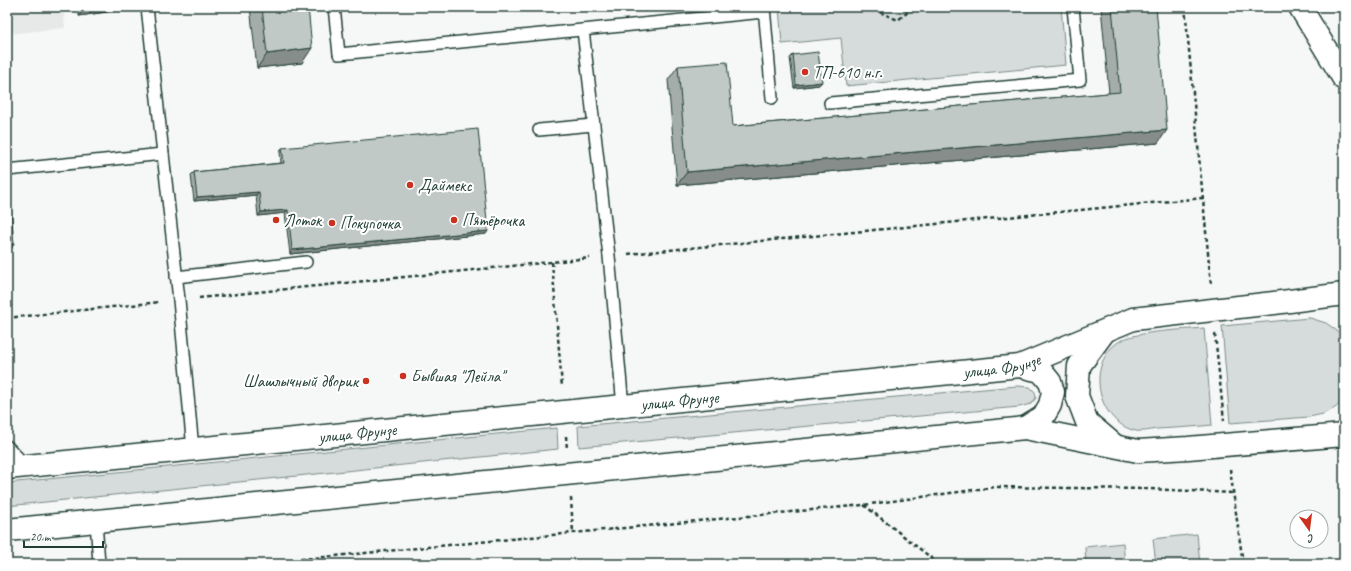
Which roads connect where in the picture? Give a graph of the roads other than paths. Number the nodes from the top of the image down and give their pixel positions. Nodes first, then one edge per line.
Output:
1 (147, 7) edge
2 (334, 7) edge
3 (1072, 7) edge
4 (1300, 7) edge
5 (764, 9) edge
6 (583, 30) junction
7 (1344, 79) edge
8 (772, 98) dead end
9 (830, 103) dead end
10 (593, 125) junction
11 (539, 130) dead end
12 (163, 154) junction
13 (7, 170) edge
14 (306, 262) dead end
15 (176, 278) junction
16 (1344, 294) edge
17 (1105, 331) junction
18 (1020, 366) junction
19 (623, 406) junction
20 (1025, 428) junction
21 (1344, 435) edge
22 (7, 446) edge
23 (1116, 446) junction
24 (193, 449) junction
25 (16, 467) edge
26 (96, 521) junction
27 (7, 530) edge
28 (99, 564) edge

1 - 12 lane
2 - 6 lane
3 - 9 lane
4 - 7 main road
5 - 6 lane
5 - 8 lane
6 - 10 lane
10 - 11 lane
10 - 19 lane
12 - 13 lane
12 - 15 lane
14 - 15 lane
15 - 24 lane
16 - 17 main road, улица Фрунзе
17 - 18 main road, улица Фрунзе
17 - 23 main road
18 - 19 main road, улица Фрунзе
18 - 20 main road
19 - 24 main road, улица Фрунзе
20 - 23 main road
20 - 26 main road
21 - 23 main road
22 - 25 lane
24 - 25 main road, улица Фрунзе
26 - 27 main road
26 - 28 lane

